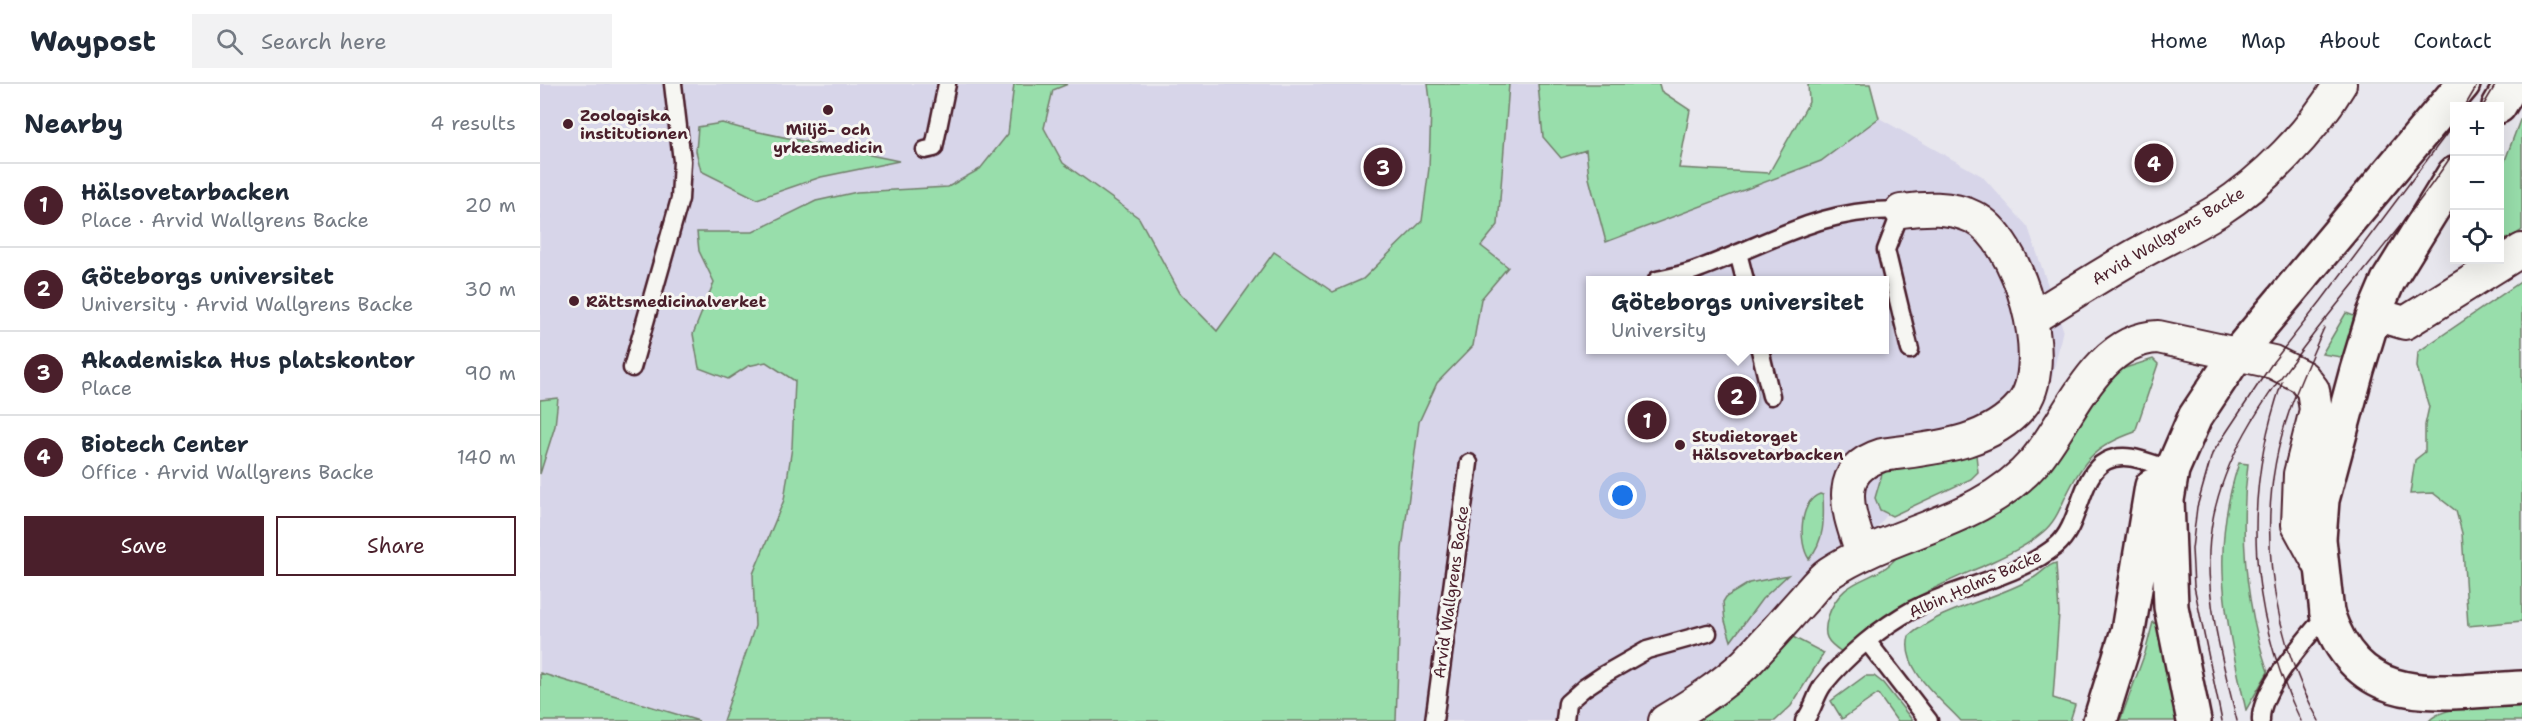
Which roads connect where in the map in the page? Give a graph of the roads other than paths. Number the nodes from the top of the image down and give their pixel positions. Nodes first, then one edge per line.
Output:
1 (673, 84) edge
2 (947, 84) edge
3 (2340, 84) edge
4 (2463, 84) edge
5 (925, 150) dead end
6 (2450, 180) edge
7 (1901, 211) junction
8 (2522, 250) edge
9 (1738, 253) junction
10 (1672, 276) edge
11 (1744, 276) edge
12 (2374, 315) junction
13 (2031, 319) junction
14 (1910, 350) dead end
15 (1761, 354) edge
16 (2237, 354) junction
17 (632, 368) dead end
18 (1771, 396) dead end
19 (1469, 463) dead end
20 (2164, 468) junction
21 (1862, 553) junction
22 (2321, 567) junction
23 (2327, 613) junction
24 (1708, 633) dead end
25 (1867, 641) junction
26 (2522, 688) edge
27 (1434, 721) edge
28 (1565, 721) edge
29 (1665, 721) edge
30 (1804, 721) edge
31 (1929, 721) edge
32 (2100, 721) edge
33 (2194, 721) edge
34 (2261, 721) edge

1 - 17 lane
2 - 5 lane
3 - 13 street, Arvid Wallgrens Backe
4 - 16 main road
6 - 12 main road
7 - 9 lane
7 - 13 street
7 - 14 lane
8 - 12 street
9 - 10 lane
9 - 11 lane
12 - 22 main road
13 - 21 street
15 - 18 lane
16 - 20 main road
16 - 21 street
16 - 22 street
19 - 27 lane, Arvid Wallgrens Backe
20 - 25 lane, Albin Holms Backe
20 - 32 main road
20 - 33 main road
21 - 29 street
22 - 23 main road
23 - 26 main road
23 - 34 lane
24 - 28 lane
25 - 30 lane, Albin Holms Backe
25 - 31 lane

